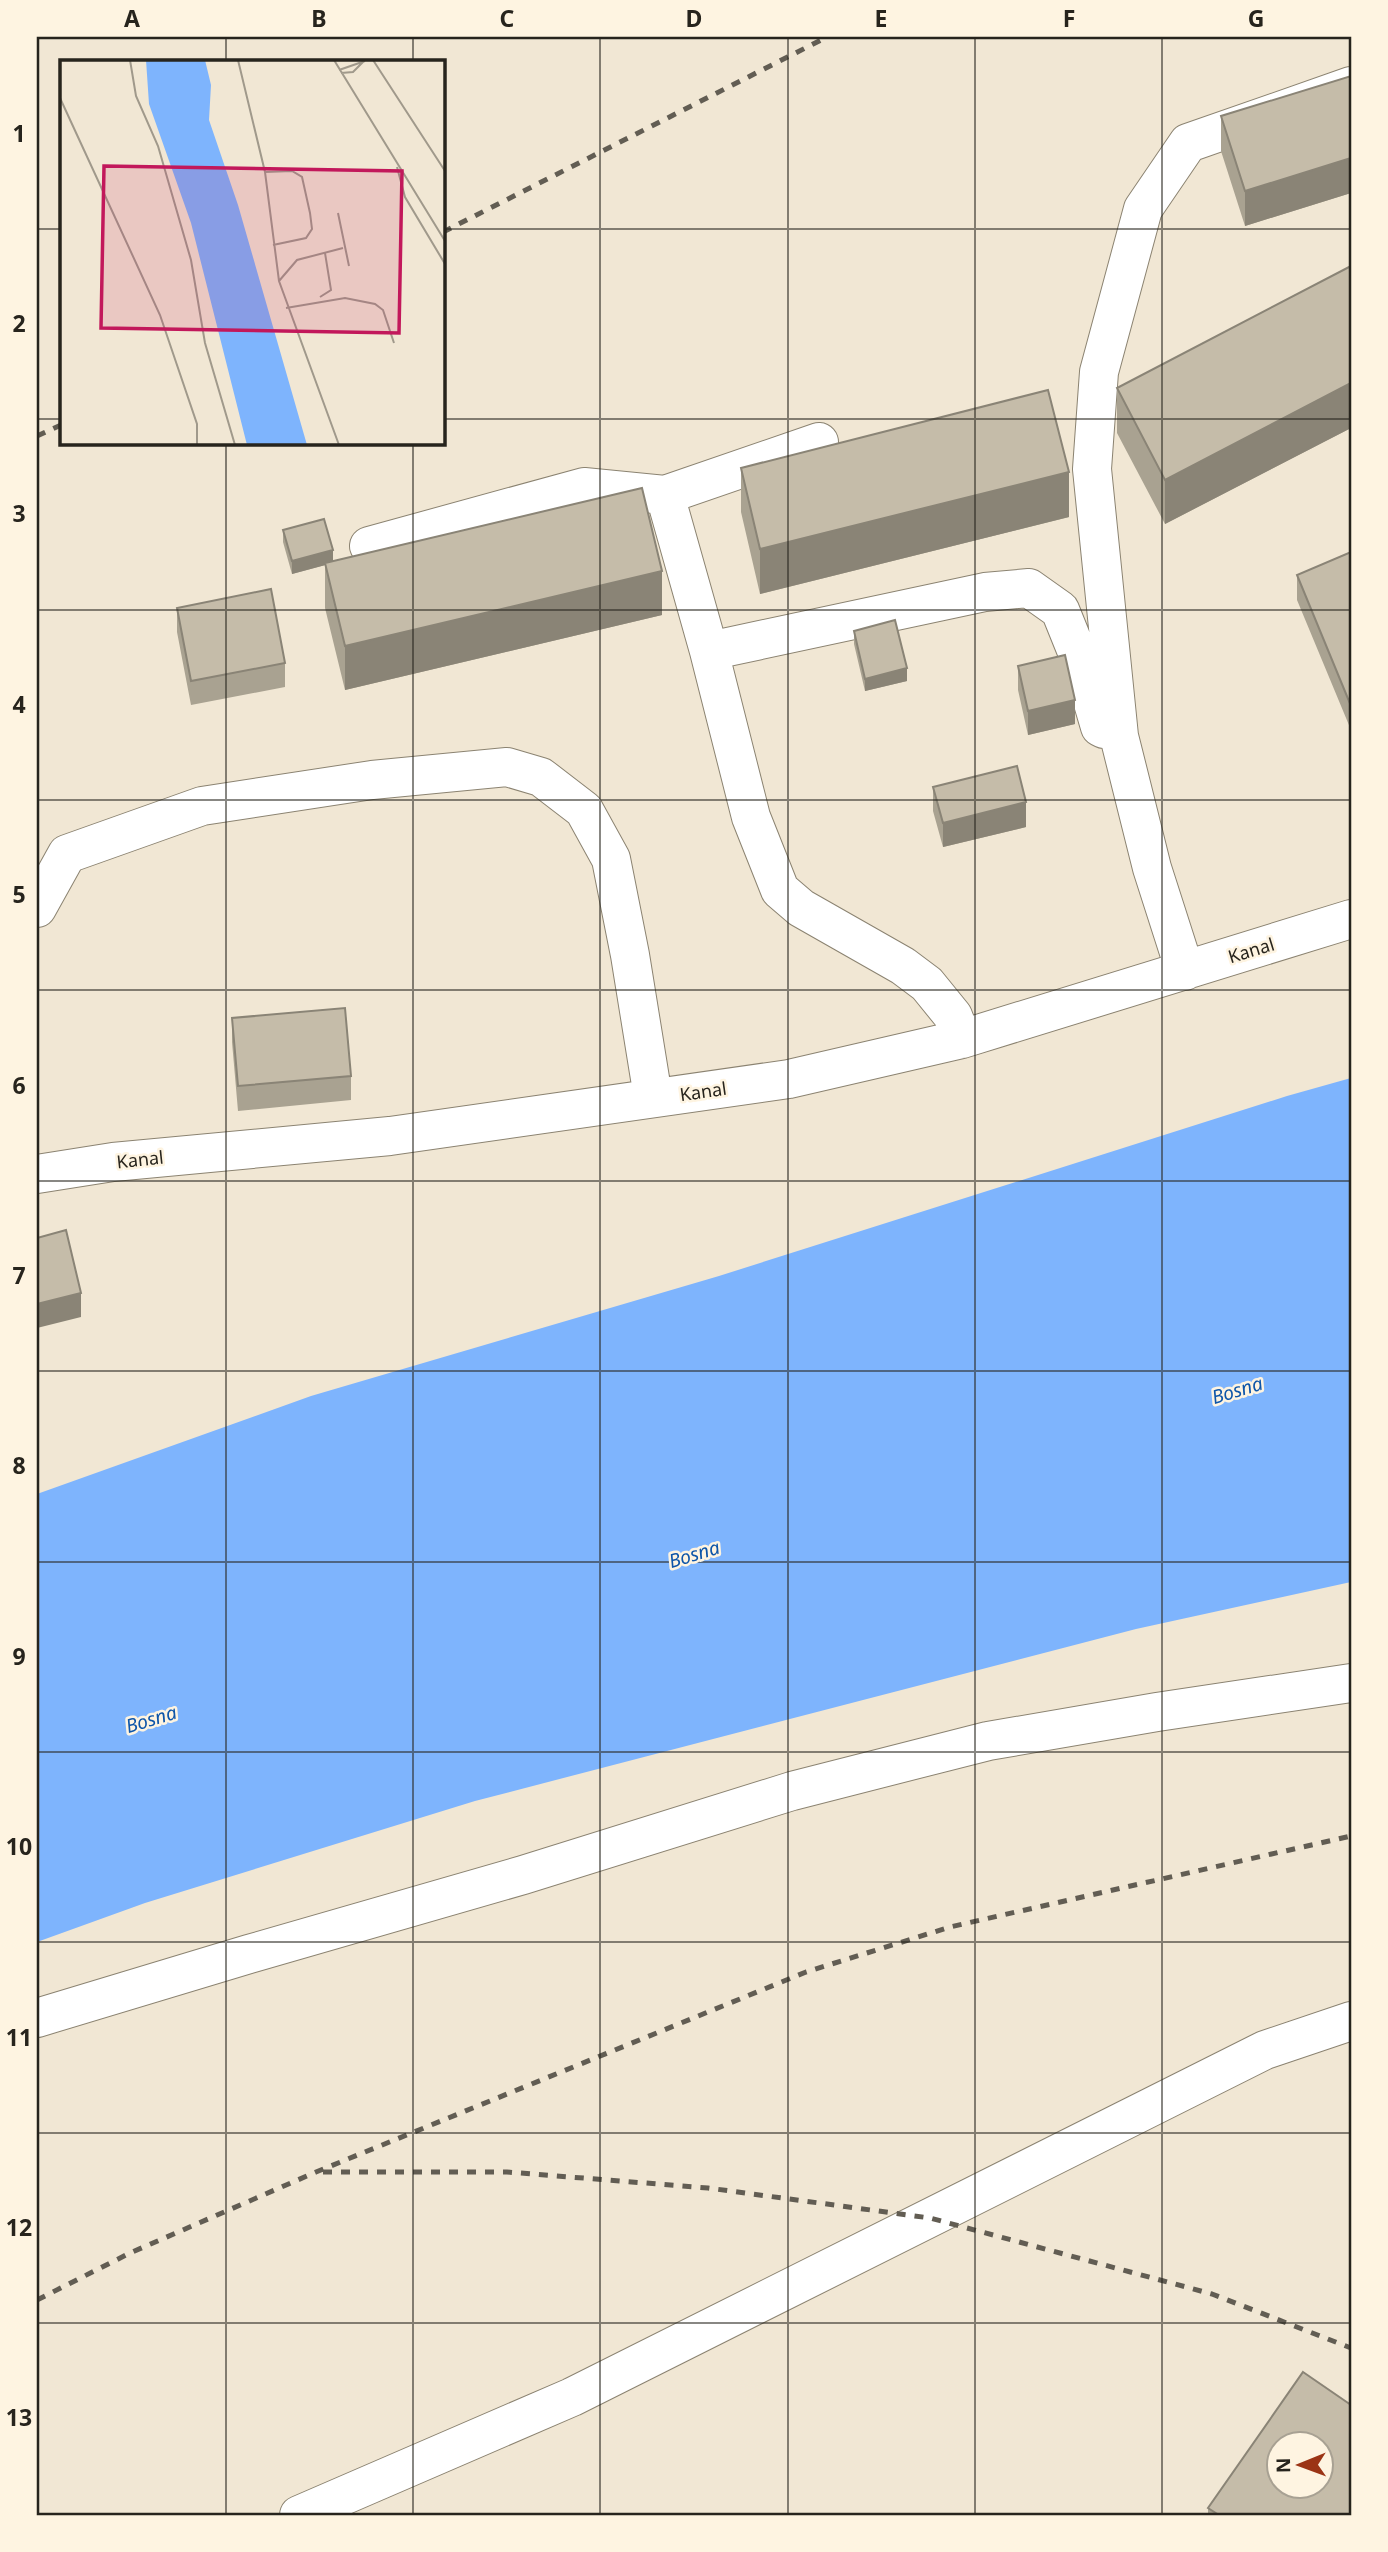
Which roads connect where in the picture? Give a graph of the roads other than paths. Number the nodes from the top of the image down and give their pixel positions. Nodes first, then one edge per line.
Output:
1 (1351, 86) edge
2 (818, 442) dead end
3 (665, 495) junction
4 (369, 546) dead end
5 (709, 651) junction
6 (1119, 736) junction
7 (37, 908) edge
8 (1351, 919) edge
9 (1185, 971) junction
10 (962, 1039) junction
11 (653, 1097) junction
12 (37, 1174) edge
13 (1351, 1683) edge
14 (37, 2018) edge
15 (1351, 2021) edge
16 (299, 2515) edge

1 - 6 street
2 - 3 street
3 - 4 street
3 - 5 street
5 - 6 street
5 - 10 street
6 - 9 street
7 - 11 street
8 - 9 street, Kanal
9 - 10 street, Kanal
10 - 11 street, Kanal
11 - 12 street, Kanal
13 - 14 street
15 - 16 street

